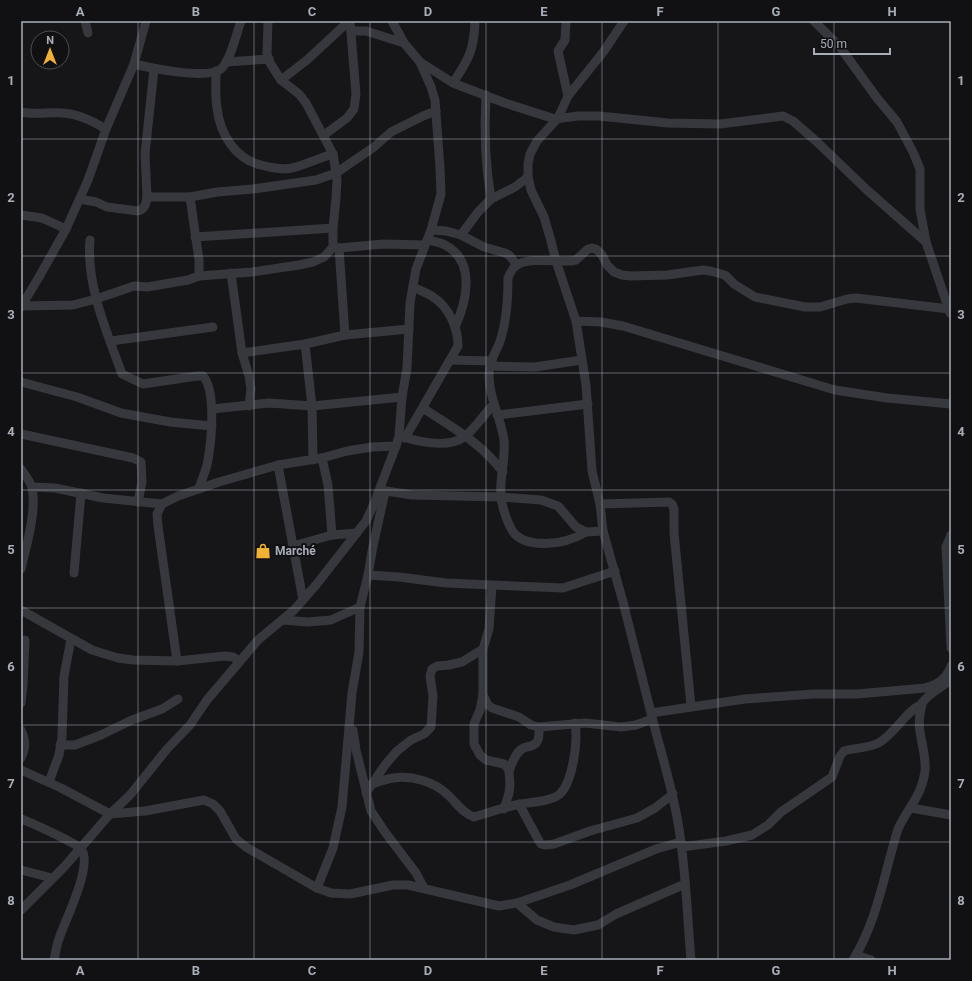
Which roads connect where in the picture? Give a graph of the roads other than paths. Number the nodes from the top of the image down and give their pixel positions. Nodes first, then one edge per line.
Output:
1 (85, 21) edge
2 (146, 21) edge
3 (241, 21) edge
4 (268, 21) edge
5 (349, 21) edge
6 (392, 21) edge
7 (475, 21) edge
8 (566, 21) edge
9 (624, 21) edge
10 (814, 21) edge
11 (350, 31) junction
12 (88, 33) dead end
13 (404, 43) junction
14 (269, 59) junction
15 (226, 62) junction
16 (420, 62) junction
17 (134, 64) junction
18 (154, 69) junction
19 (216, 71) junction
20 (281, 80) junction
21 (453, 83) junction
22 (486, 95) junction
23 (568, 96) junction
24 (436, 111) junction
25 (21, 112) edge
26 (558, 118) junction
27 (106, 129) junction
28 (324, 135) junction
29 (332, 154) junction
30 (336, 173) junction
31 (528, 177) junction
32 (147, 196) junction
33 (190, 197) junction
34 (80, 199) junction
35 (491, 199) junction
36 (21, 215) edge
37 (332, 228) junction
38 (66, 229) junction
39 (431, 230) junction
40 (461, 235) junction
41 (195, 236) junction
42 (90, 240) dead end
43 (426, 242) junction
44 (926, 242) junction
45 (336, 248) junction
46 (556, 261) junction
47 (517, 265) junction
48 (231, 273) junction
49 (199, 276) junction
50 (413, 287) junction
51 (96, 299) junction
52 (21, 307) edge
53 (950, 311) edge
54 (576, 320) junction
55 (213, 327) dead end
56 (455, 327) junction
57 (409, 329) junction
58 (345, 335) junction
59 (111, 341) junction
60 (305, 344) junction
61 (242, 353) junction
62 (451, 360) junction
63 (582, 360) junction
64 (491, 364) junction
65 (21, 382) edge
66 (402, 398) junction
67 (494, 404) junction
68 (588, 404) junction
69 (951, 404) edge
70 (249, 406) junction
71 (312, 406) junction
72 (423, 408) junction
73 (212, 409) junction
74 (497, 415) junction
75 (212, 426) junction
76 (21, 434) edge
77 (466, 435) junction
78 (402, 437) junction
79 (396, 446) junction
80 (318, 459) junction
81 (278, 465) junction
82 (21, 469) edge
83 (503, 472) junction
84 (32, 487) junction
85 (199, 489) junction
86 (382, 491) junction
87 (81, 493) junction
88 (501, 497) junction
89 (138, 502) junction
90 (162, 504) junction
91 (600, 504) junction
92 (603, 531) junction
93 (357, 532) junction
94 (586, 532) junction
95 (332, 535) junction
96 (951, 535) edge
97 (293, 546) junction
98 (21, 569) edge
99 (615, 572) junction
100 (74, 573) dead end
101 (368, 575) junction
102 (492, 586) junction
103 (303, 600) junction
104 (360, 607) junction
105 (21, 610) edge
106 (283, 620) junction
107 (71, 639) junction
108 (25, 640) dead end
109 (951, 648) edge
110 (483, 649) junction
111 (177, 660) junction
112 (239, 661) junction
113 (951, 666) edge
114 (951, 680) edge
115 (483, 695) junction
116 (178, 699) dead end
117 (21, 703) edge
118 (922, 704) junction
119 (691, 706) junction
120 (351, 711) junction
121 (652, 716) junction
122 (575, 723) junction
123 (539, 727) junction
124 (21, 730) edge
125 (60, 745) junction
126 (21, 758) edge
127 (21, 770) edge
128 (509, 771) junction
129 (49, 782) junction
130 (372, 784) junction
131 (366, 793) junction
132 (673, 794) junction
133 (519, 804) junction
134 (911, 808) junction
135 (504, 809) junction
136 (110, 814) junction
137 (951, 815) edge
138 (21, 819) edge
139 (681, 845) junction
140 (81, 849) junction
141 (21, 870) edge
142 (52, 878) junction
143 (685, 884) junction
144 (317, 888) junction
145 (424, 888) junction
146 (517, 903) junction
147 (21, 910) edge
148 (855, 957) edge
149 (54, 960) edge
150 (691, 960) edge
151 (871, 960) edge

1 - 12 street
2 - 17 street
3 - 15 street
4 - 14 street
5 - 11 street
5 - 20 street
6 - 13 street
7 - 21 street
8 - 23 street
9 - 23 street
10 - 44 street
11 - 13 street
11 - 28 street
13 - 16 street
14 - 15 street
14 - 20 street
15 - 19 street
16 - 21 street
16 - 24 street
17 - 18 street
17 - 27 street
18 - 19 street
18 - 32 street
19 - 29 street
20 - 28 street
21 - 22 street
22 - 26 street
22 - 35 street
23 - 26 street
24 - 30 street
24 - 39 street
25 - 27 street
26 - 31 street
26 - 44 street
27 - 34 street
28 - 29 street
29 - 30 street
30 - 33 street
30 - 37 street
31 - 35 street
31 - 46 street
32 - 33 street
32 - 34 street
33 - 41 street
34 - 38 street
35 - 40 street
36 - 38 street
37 - 41 street
37 - 45 street
38 - 52 street
39 - 40 street
39 - 43 street
40 - 47 street
41 - 49 street
42 - 51 street
43 - 45 street
43 - 50 street
43 - 56 street
44 - 53 street
45 - 48 street
45 - 58 street
46 - 47 street
46 - 53 street
46 - 54 street
47 - 64 street
48 - 49 street
48 - 61 street
49 - 51 street
50 - 56 street
50 - 57 street
51 - 52 street
51 - 59 street
54 - 63 street
54 - 69 street
55 - 59 street
56 - 62 street
57 - 58 street
57 - 66 street
58 - 60 street
59 - 73 street
60 - 61 street
60 - 71 street
61 - 70 street
62 - 64 street
62 - 72 street
63 - 64 street
63 - 68 street
64 - 67 street
65 - 75 street
66 - 71 street
66 - 78 street
67 - 74 street
67 - 77 street
68 - 74 street
68 - 91 street
70 - 71 street
70 - 73 street
71 - 80 street
72 - 77 street
72 - 78 street
73 - 75 street
74 - 83 street
75 - 85 street
76 - 89 street
77 - 78 street
77 - 83 street
78 - 79 street
79 - 80 street
79 - 86 street
80 - 81 street
80 - 95 street
81 - 85 street
81 - 97 street
82 - 84 street
83 - 88 street
84 - 87 street
84 - 98 street
85 - 90 street
86 - 88 street
86 - 93 street
86 - 101 street
87 - 89 street
87 - 100 street
88 - 94 street
88 - 94 street
89 - 90 street
90 - 111 street
91 - 92 street
91 - 119 street
92 - 94 street
92 - 99 street
93 - 95 street
93 - 103 street
95 - 97 street
96 - 109 street
97 - 103 street
99 - 102 street
99 - 121 street
101 - 102 street
101 - 104 street
102 - 110 street
103 - 106 street
104 - 106 street
104 - 120 street
105 - 107 street
106 - 112 street
107 - 111 street
107 - 125 street
108 - 117 street
110 - 115 street
110 - 130 street
111 - 112 street
112 - 136 street
113 - 119 street
114 - 118 street
115 - 123 street
115 - 128 street
116 - 125 street
118 - 134 street
118 - 139 street
119 - 121 street
120 - 131 street
120 - 144 street
121 - 122 street
121 - 132 street
122 - 123 street
122 - 133 street
123 - 128 street
124 - 126 street
125 - 129 street
127 - 129 street
128 - 135 street
129 - 136 street
130 - 131 street
130 - 135 street
131 - 145 street
132 - 133 street
132 - 139 street
133 - 135 street
134 - 137 street
134 - 148 street
136 - 140 street
136 - 144 street
138 - 140 street
139 - 143 street
139 - 146 street
140 - 142 street
140 - 149 street
141 - 142 street
142 - 147 street
143 - 146 street
143 - 150 street
144 - 145 street
145 - 146 street
148 - 151 street

